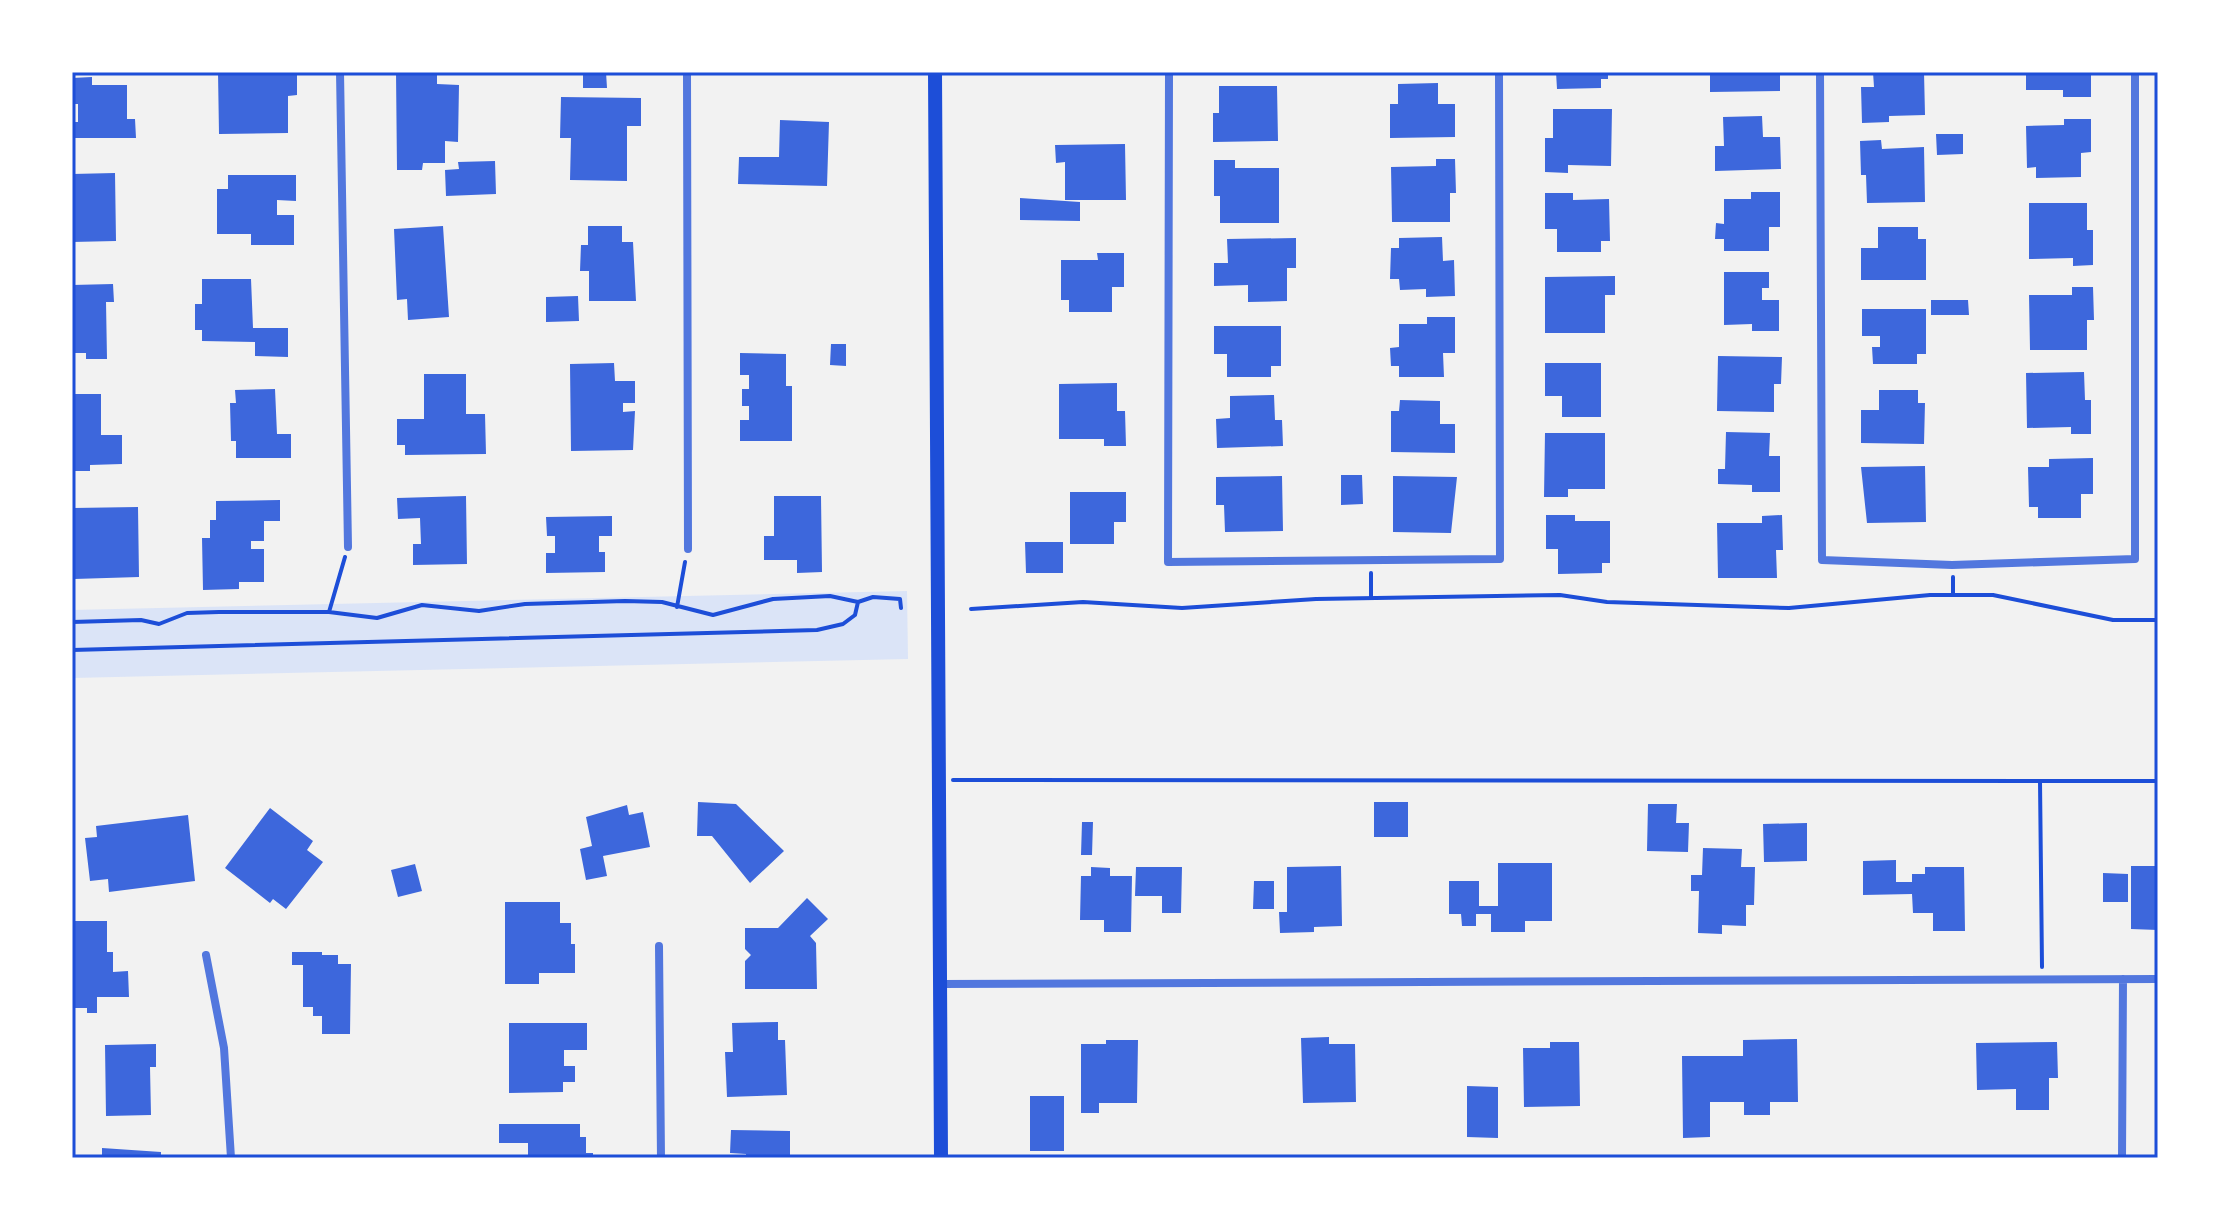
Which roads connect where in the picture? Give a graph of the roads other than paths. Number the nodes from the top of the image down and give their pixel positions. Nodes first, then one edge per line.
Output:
1 (340, 72) edge
2 (687, 72) edge
3 (935, 72) edge
4 (1169, 72) edge
5 (1499, 72) edge
6 (1820, 72) edge
7 (2135, 72) edge
8 (348, 547) road end
9 (688, 549) road end
10 (659, 946) dead end
11 (206, 955) dead end
12 (2123, 979) junction
13 (2158, 979) edge
14 (940, 984) junction
15 (231, 1158) edge
16 (661, 1158) edge
17 (941, 1158) edge
18 (2122, 1158) edge

1 - 8 street
2 - 9 street
3 - 14 main road
4 - 5 street
6 - 7 street
10 - 16 street
11 - 15 street
12 - 13 street
12 - 14 street
12 - 18 street
14 - 17 main road

